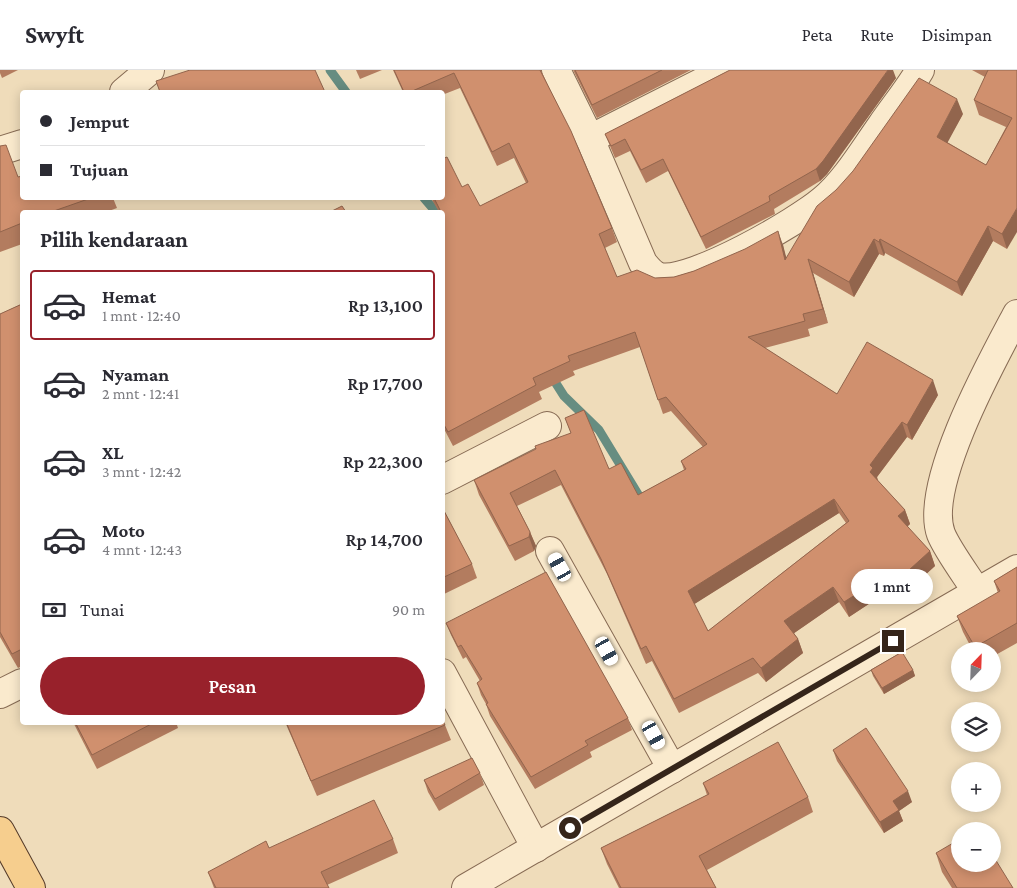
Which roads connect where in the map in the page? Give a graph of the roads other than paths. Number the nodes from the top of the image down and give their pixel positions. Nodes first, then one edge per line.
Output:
1 (150, 70) edge
2 (556, 70) edge
3 (726, 70) edge
4 (920, 70) edge
5 (126, 90) edge
6 (590, 139) junction
7 (20, 145) edge
8 (0, 151) edge
9 (1017, 314) edge
10 (546, 426) dead end
11 (445, 478) edge
12 (550, 550) dead end
13 (1017, 570) edge
14 (977, 592) junction
15 (445, 679) edge
16 (20, 684) edge
17 (0, 694) edge
18 (672, 769) junction
19 (0, 832) edge
20 (536, 848) junction
21 (31, 888) edge
22 (466, 888) edge

1 - 5 street
2 - 6 street
3 - 6 street
4 - 6 street
7 - 8 street
9 - 14 street
10 - 11 street
12 - 18 street
13 - 14 street
14 - 18 street
15 - 20 street
16 - 17 street
18 - 20 street
19 - 21 main road
20 - 22 street

